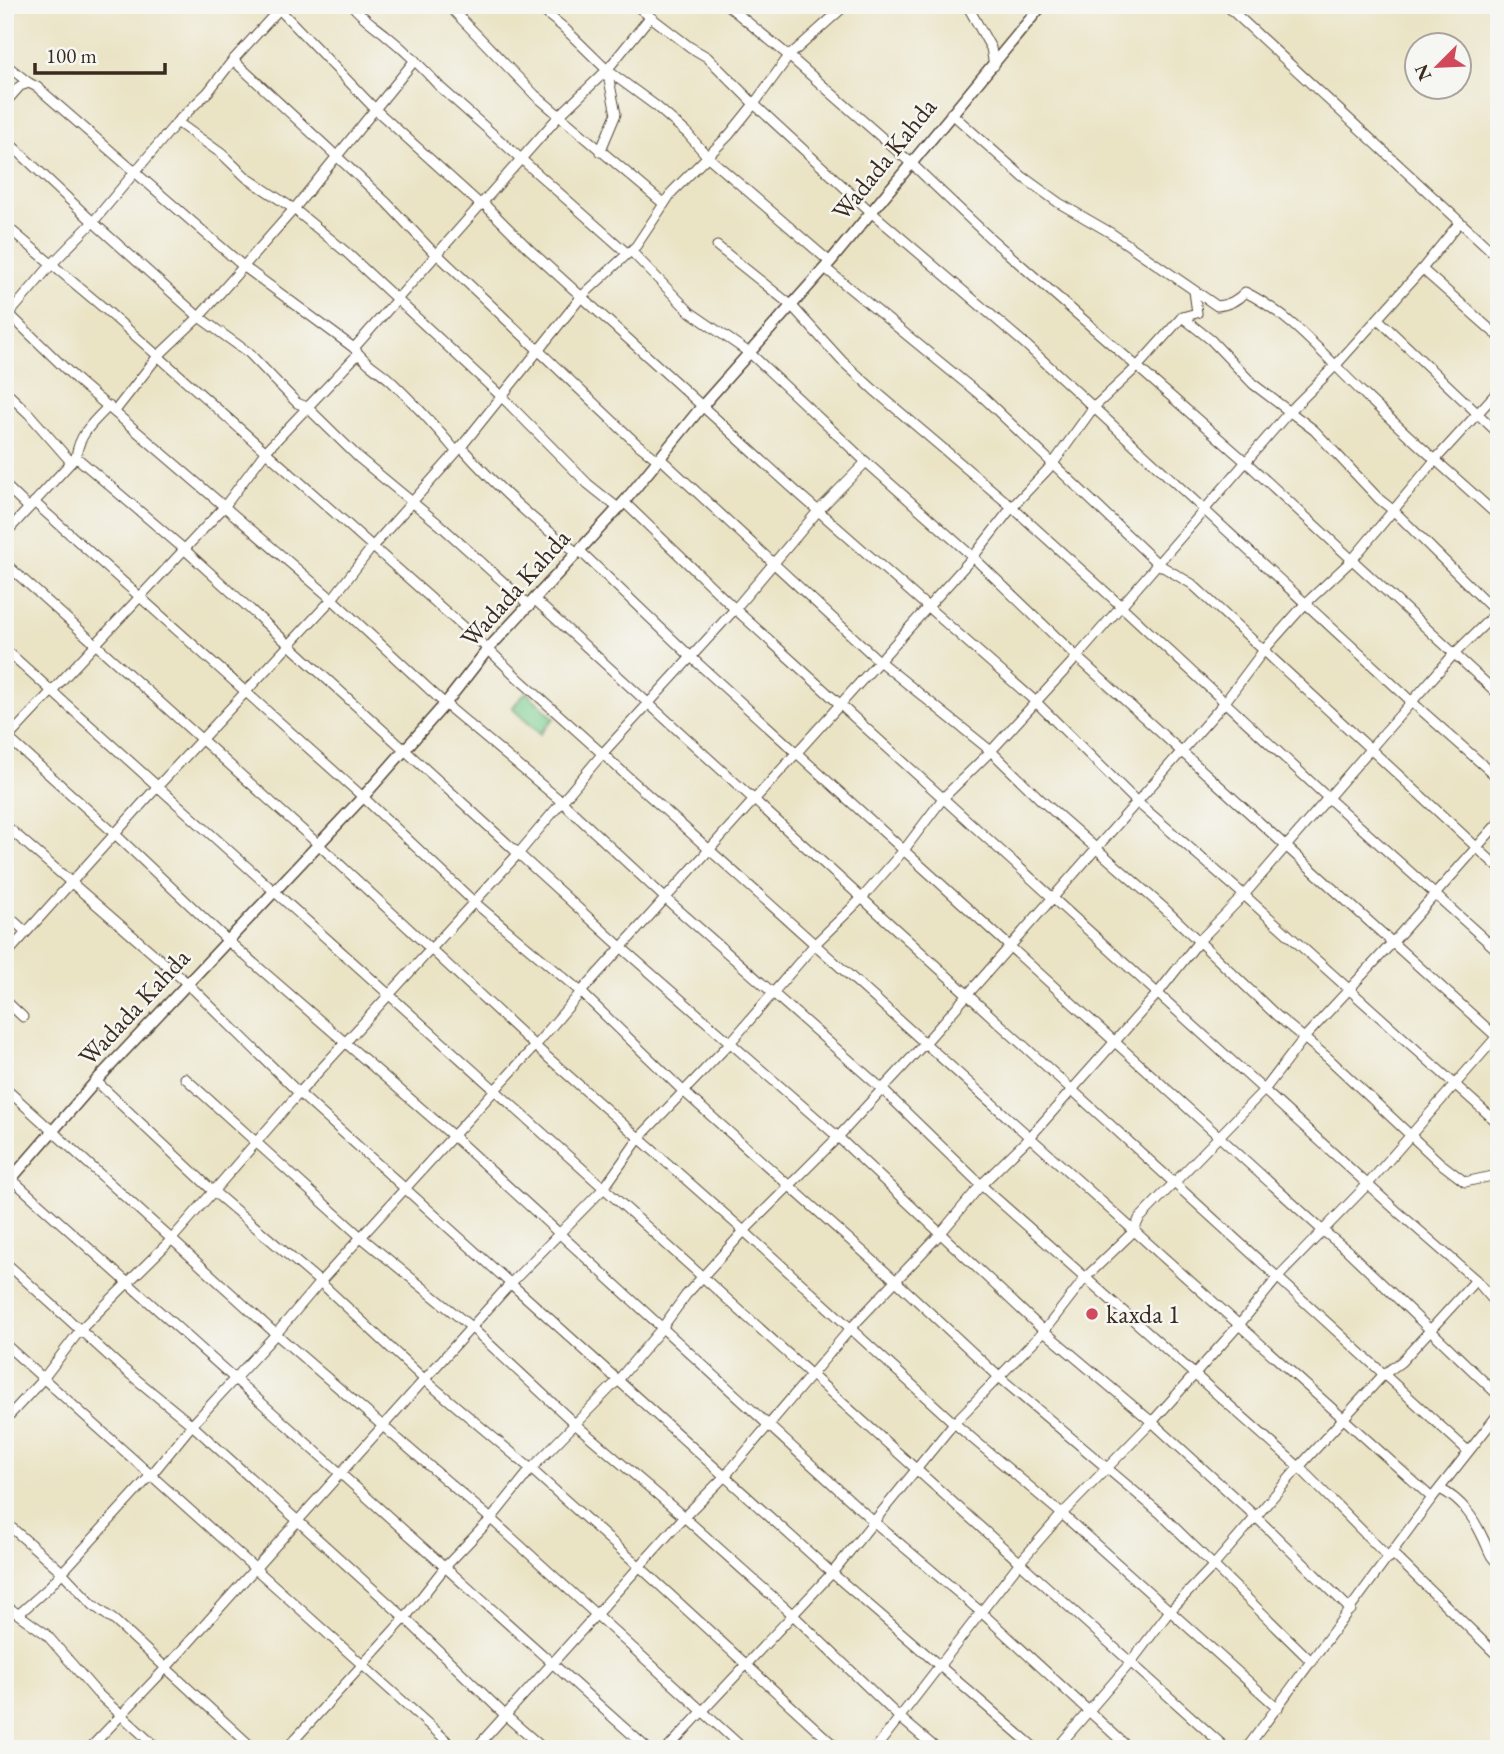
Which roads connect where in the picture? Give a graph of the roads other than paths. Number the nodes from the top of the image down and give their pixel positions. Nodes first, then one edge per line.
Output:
1 (352, 5) edge
2 (448, 5) edge
3 (536, 5) edge
4 (635, 5) edge
5 (727, 5) edge
6 (846, 5) edge
7 (967, 5) edge
8 (1042, 5) edge
9 (1226, 5) edge
10 (281, 7) edge
11 (650, 17) junction
12 (789, 56) junction
13 (233, 60) junction
14 (415, 60) junction
15 (5, 64) edge
16 (994, 66) junction
17 (607, 70) junction
18 (29, 83) junction
19 (5, 103) edge
20 (754, 104) junction
21 (376, 110) junction
22 (951, 113) junction
23 (559, 116) junction
24 (177, 122) junction
25 (5, 139) edge
26 (600, 152) junction
27 (707, 156) junction
28 (337, 158) junction
29 (522, 160) junction
30 (912, 164) junction
31 (135, 173) junction
32 (481, 203) junction
33 (664, 204) junction
34 (294, 209) junction
35 (871, 212) junction
36 (93, 222) junction
37 (1460, 222) junction
38 (5, 225) edge
39 (717, 246) dead end
40 (629, 252) junction
41 (436, 253) junction
42 (1499, 258) edge
43 (51, 265) junction
44 (827, 265) junction
45 (243, 267) junction
46 (1422, 269) junction
47 (1194, 292) junction
48 (582, 296) junction
49 (397, 298) junction
50 (792, 306) junction
51 (7, 315) edge
52 (198, 317) junction
53 (1182, 317) junction
54 (1378, 319) junction
55 (1499, 337) edge
56 (356, 351) junction
57 (540, 351) junction
58 (751, 354) junction
59 (158, 356) junction
60 (1336, 365) junction
61 (1137, 368) junction
62 (1499, 390) edge
63 (5, 391) edge
64 (502, 397) junction
65 (704, 405) junction
66 (307, 407) junction
67 (112, 408) junction
68 (1093, 408) junction
69 (1289, 412) junction
70 (1476, 414) junction
71 (1499, 434) edge
72 (458, 449) junction
73 (267, 451) junction
74 (73, 459) junction
75 (659, 459) junction
76 (1436, 459) junction
77 (866, 462) junction
78 (1246, 462) junction
79 (1052, 465) junction
80 (5, 485) edge
81 (412, 503) junction
82 (32, 505) junction
83 (621, 505) junction
84 (224, 507) junction
85 (1012, 508) junction
86 (1204, 508) junction
87 (818, 511) junction
88 (1394, 511) junction
89 (1499, 517) edge
90 (5, 534) edge
91 (373, 546) junction
92 (184, 549) junction
93 (579, 552) junction
94 (973, 557) junction
95 (1352, 559) junction
96 (5, 562) edge
97 (1158, 564) junction
98 (774, 565) junction
99 (140, 595) junction
100 (332, 599) junction
101 (532, 603) junction
102 (1305, 604) junction
103 (1120, 605) junction
104 (928, 607) junction
105 (735, 609) junction
106 (1498, 612) edge
107 (96, 642) junction
108 (289, 644) junction
109 (5, 649) edge
110 (488, 649) junction
111 (1264, 650) junction
112 (1454, 654) junction
113 (691, 657) junction
114 (1077, 657) junction
115 (879, 661) junction
116 (53, 691) junction
117 (246, 691) junction
118 (1499, 695) edge
119 (648, 702) junction
120 (1036, 702) junction
121 (1225, 702) junction
122 (1412, 702) junction
123 (445, 704) junction
124 (841, 705) junction
125 (6, 738) edge
126 (202, 738) junction
127 (404, 749) junction
128 (1369, 750) junction
129 (991, 751) junction
130 (1182, 751) junction
131 (797, 752) junction
132 (603, 753) junction
133 (1499, 779) edge
134 (158, 786) junction
135 (363, 797) junction
136 (944, 797) junction
137 (1327, 797) junction
138 (754, 799) junction
139 (562, 802) junction
140 (1137, 802) junction
141 (1499, 822) edge
142 (5, 825) edge
143 (115, 834) junction
144 (318, 844) junction
145 (1286, 845) junction
146 (1476, 848) junction
147 (709, 849) junction
148 (904, 849) junction
149 (1095, 849) junction
150 (518, 854) junction
151 (1499, 868) edge
152 (71, 884) junction
153 (274, 891) junction
154 (1244, 895) junction
155 (1434, 895) junction
156 (862, 898) junction
157 (1052, 898) junction
158 (666, 899) junction
159 (474, 902) junction
160 (5, 913) edge
161 (26, 932) junction
162 (227, 940) junction
163 (1199, 941) junction
164 (1394, 942) junction
165 (815, 944) junction
166 (1011, 947) junction
167 (622, 948) junction
168 (430, 949) junction
169 (1499, 952) edge
170 (5, 956) edge
171 (187, 983) junction
172 (1348, 989) junction
173 (581, 992) junction
174 (775, 993) junction
175 (1158, 993) junction
176 (389, 994) junction
177 (968, 995) junction
178 (5, 1000) edge
179 (23, 1017) dead end
180 (1498, 1036) edge
181 (1304, 1038) junction
182 (1114, 1041) junction
183 (345, 1042) junction
184 (730, 1043) junction
185 (925, 1043) junction
186 (535, 1046) junction
187 (185, 1078) dead end
188 (96, 1081) junction
189 (1454, 1086) junction
190 (5, 1088) edge
191 (881, 1088) junction
192 (1071, 1088) junction
193 (495, 1089) junction
194 (1265, 1089) junction
195 (682, 1090) junction
196 (299, 1093) junction
197 (1499, 1124) edge
198 (53, 1129) junction
199 (1411, 1135) junction
200 (453, 1136) junction
201 (640, 1137) junction
202 (838, 1137) junction
203 (1030, 1137) junction
204 (1220, 1137) junction
205 (257, 1141) junction
206 (8, 1179) edge
207 (1499, 1180) edge
208 (1175, 1183) junction
209 (1368, 1184) junction
210 (789, 1185) junction
211 (981, 1185) junction
212 (405, 1188) junction
213 (604, 1188) junction
214 (213, 1191) junction
215 (1322, 1230) junction
216 (744, 1231) junction
217 (1134, 1231) junction
218 (559, 1234) junction
219 (940, 1234) junction
220 (361, 1237) junction
221 (171, 1240) junction
222 (5, 1262) edge
223 (704, 1277) junction
224 (1278, 1277) junction
225 (1085, 1278) junction
226 (896, 1280) junction
227 (1476, 1280) junction
228 (320, 1282) junction
229 (128, 1283) junction
230 (511, 1283) junction
231 (1499, 1307) edge
232 (1239, 1325) junction
233 (471, 1327) junction
234 (662, 1328) junction
235 (851, 1328) junction
236 (1430, 1328) junction
237 (81, 1329) junction
238 (1044, 1331) junction
239 (276, 1334) junction
240 (5, 1343) edge
241 (1196, 1373) junction
242 (811, 1374) junction
243 (1384, 1374) junction
244 (998, 1376) junction
245 (235, 1378) junction
246 (43, 1379) junction
247 (619, 1379) junction
248 (425, 1380) junction
249 (1499, 1396) edge
250 (1499, 1413) edge
251 (5, 1420) edge
252 (1344, 1420) junction
253 (1152, 1422) junction
254 (954, 1423) junction
255 (575, 1424) junction
256 (192, 1425) junction
257 (383, 1426) junction
258 (768, 1426) junction
259 (1468, 1451) junction
260 (1300, 1467) junction
261 (915, 1468) junction
262 (531, 1469) junction
263 (1105, 1469) junction
264 (341, 1472) junction
265 (152, 1474) junction
266 (726, 1475) junction
267 (1440, 1489) junction
268 (1432, 1498) junction
269 (1062, 1514) junction
270 (684, 1517) junction
271 (1255, 1517) junction
272 (491, 1519) junction
273 (298, 1521) junction
274 (873, 1521) junction
275 (5, 1522) edge
276 (1494, 1555) edge
277 (1391, 1556) junction
278 (1020, 1562) junction
279 (1499, 1564) edge
280 (1214, 1565) junction
281 (445, 1567) junction
282 (640, 1567) junction
283 (254, 1568) junction
284 (61, 1571) junction
285 (832, 1573) junction
286 (5, 1605) edge
287 (1350, 1609) junction
288 (981, 1612) junction
289 (1169, 1612) junction
290 (19, 1614) junction
291 (598, 1614) junction
292 (792, 1614) junction
293 (405, 1618) junction
294 (1499, 1657) edge
295 (552, 1662) junction
296 (1131, 1662) junction
297 (1312, 1662) junction
298 (363, 1663) junction
299 (746, 1665) junction
300 (940, 1666) junction
301 (165, 1669) junction
302 (1278, 1708) junction
303 (1088, 1710) junction
304 (704, 1713) junction
305 (123, 1715) junction
306 (506, 1716) junction
307 (898, 1716) junction
308 (89, 1749) edge
309 (158, 1749) edge
310 (254, 1749) edge
311 (286, 1749) edge
312 (456, 1749) edge
313 (475, 1749) edge
314 (544, 1749) edge
315 (648, 1749) edge
316 (667, 1749) edge
317 (744, 1749) edge
318 (838, 1749) edge
319 (874, 1749) edge
320 (937, 1749) edge
321 (1036, 1749) edge
322 (1056, 1749) edge
323 (1130, 1749) edge
324 (1227, 1749) edge
325 (1246, 1749) edge

1 - 14 street
2 - 23 street
3 - 17 street
4 - 11 street
5 - 12 street
6 - 12 street
7 - 16 street
8 - 16 main road, Wadada Kahda
9 - 37 street
10 - 13 street
10 - 21 street
11 - 17 street
11 - 20 street
12 - 20 street
12 - 30 street
13 - 24 street
13 - 28 street
14 - 21 street
14 - 29 street
15 - 18 street
16 - 22 main road, Wadada Kahda
17 - 23 street
17 - 26 street
17 - 27 street
18 - 19 street
18 - 31 street
20 - 27 street
20 - 35 street
21 - 28 street
21 - 32 street
22 - 30 main road, Wadada Kahda
22 - 47 street
23 - 26 street
23 - 29 street
24 - 31 street
24 - 34 street
25 - 36 street
26 - 33 street
27 - 33 street
27 - 44 street
28 - 34 street
28 - 41 street
29 - 32 street
29 - 40 street
30 - 35 main road, Wadada Kahda
30 - 61 street
31 - 36 street
31 - 45 street
32 - 41 street
32 - 48 street
33 - 40 street
34 - 45 street
34 - 49 street
35 - 44 main road, Wadada Kahda
35 - 68 street
36 - 43 street
36 - 52 street
37 - 42 street
37 - 46 street
38 - 43 street
39 - 50 street
40 - 48 street
40 - 58 street
41 - 49 street
41 - 57 street
43 - 51 street
43 - 59 street
44 - 50 main road, Wadada Kahda
44 - 79 street
45 - 52 street
45 - 56 street
46 - 54 street
46 - 55 street
47 - 53 street
47 - 60 street
48 - 57 street
48 - 65 street
49 - 56 street
49 - 64 street
50 - 58 main road, Wadada Kahda
50 - 85 street
51 - 67 street
52 - 59 street
52 - 66 street
53 - 61 street
53 - 69 street
54 - 60 street
54 - 70 street
56 - 66 street
56 - 72 street
57 - 64 street
57 - 75 street
58 - 65 main road, Wadada Kahda
58 - 77 street
59 - 67 street
59 - 73 street
60 - 69 street
60 - 76 street
61 - 68 street
61 - 78 street
62 - 70 street
63 - 74 street
64 - 72 street
64 - 83 street
65 - 75 main road, Wadada Kahda
65 - 87 street
66 - 73 street
66 - 81 street
67 - 74 street
67 - 84 street
68 - 79 street
68 - 86 street
69 - 78 street
69 - 88 street
70 - 71 street
70 - 76 street
72 - 81 street
72 - 93 street
73 - 84 street
73 - 91 street
74 - 82 street
74 - 92 street
75 - 83 main road, Wadada Kahda
75 - 98 street
76 - 88 street
76 - 89 street
77 - 87 street
77 - 94 street
78 - 86 street
78 - 95 street
79 - 85 street
79 - 97 street
80 - 82 street
81 - 91 street
81 - 101 street
82 - 90 street
82 - 99 street
83 - 93 main road, Wadada Kahda
83 - 105 street
84 - 92 street
84 - 100 street
85 - 94 street
85 - 103 street
86 - 97 street
86 - 102 street
87 - 98 street
87 - 104 street
88 - 95 street
88 - 106 street
91 - 100 street
91 - 110 street
92 - 99 street
92 - 108 street
93 - 101 main road, Wadada Kahda
93 - 113 street
94 - 104 street
94 - 114 street
95 - 102 street
95 - 112 street
96 - 107 street
97 - 103 street
97 - 111 street
98 - 105 street
98 - 115 street
99 - 107 street
99 - 117 street
100 - 108 street
100 - 123 street
101 - 110 main road, Wadada Kahda
101 - 119 street
102 - 111 street
102 - 122 street
103 - 114 street
103 - 121 street
104 - 115 street
104 - 120 street
105 - 113 street
105 - 124 street
106 - 112 street
107 - 116 street
107 - 126 street
108 - 117 street
108 - 127 street
109 - 116 street
110 - 123 main road, Wadada Kahda
110 - 132 street
111 - 121 street
111 - 128 street
112 - 118 street
112 - 122 street
113 - 119 street
113 - 131 street
114 - 120 street
114 - 130 street
115 - 124 street
115 - 129 street
116 - 125 street
116 - 134 street
117 - 126 street
117 - 135 street
119 - 132 street
119 - 138 street
120 - 129 street
120 - 140 street
121 - 130 street
121 - 137 street
122 - 128 street
122 - 133 street
123 - 127 main road, Wadada Kahda
123 - 139 street
124 - 131 street
124 - 136 street
125 - 143 street
126 - 134 street
126 - 144 street
127 - 135 main road, Wadada Kahda
127 - 150 street
128 - 137 street
128 - 146 street
129 - 136 street
129 - 149 street
130 - 140 street
130 - 145 street
131 - 138 street
131 - 148 street
132 - 139 street
132 - 147 street
134 - 143 street
134 - 153 street
135 - 144 main road, Wadada Kahda
135 - 159 street
136 - 148 street
136 - 157 street
137 - 145 street
137 - 155 street
138 - 147 street
138 - 156 street
139 - 150 street
139 - 158 street
140 - 149 street
140 - 154 street
141 - 146 street
142 - 152 street
143 - 152 street
143 - 162 street
144 - 153 main road, Wadada Kahda
144 - 168 street
145 - 154 street
145 - 164 street
146 - 151 street
146 - 155 street
147 - 158 street
147 - 165 street
148 - 156 street
148 - 166 street
149 - 157 street
149 - 163 street
150 - 159 street
150 - 167 street
152 - 161 street
152 - 171 street
153 - 162 main road, Wadada Kahda
153 - 176 street
154 - 163 street
154 - 172 street
155 - 164 street
155 - 169 street
156 - 165 street
156 - 177 street
157 - 166 street
157 - 175 street
158 - 167 street
158 - 174 street
159 - 168 street
159 - 173 street
160 - 161 street
161 - 170 street
162 - 171 main road, Wadada Kahda
162 - 183 street
163 - 175 street
163 - 181 street
164 - 172 street
164 - 180 street
165 - 174 street
165 - 185 street
166 - 177 street
166 - 182 street
167 - 173 street
167 - 184 street
168 - 176 street
168 - 186 street
171 - 188 main road, Wadada Kahda
171 - 196 street
172 - 181 street
172 - 189 street
173 - 186 street
173 - 195 street
174 - 184 street
174 - 191 street
175 - 182 street
175 - 194 street
176 - 183 street
176 - 193 street
177 - 185 street
177 - 192 street
178 - 179 street
180 - 189 street
181 - 194 street
181 - 199 street
182 - 192 street
182 - 204 street
183 - 196 street
183 - 200 street
184 - 195 street
184 - 202 street
185 - 191 street
185 - 203 street
186 - 193 street
186 - 201 street
187 - 205 street
188 - 198 main road, Wadada Kahda
188 - 214 street
189 - 197 street
189 - 199 street
190 - 198 street
191 - 202 street
191 - 211 street
192 - 203 street
192 - 208 street
193 - 200 street
193 - 213 street
194 - 204 street
194 - 209 street
195 - 201 street
195 - 210 street
196 - 205 street
196 - 212 street
198 - 206 main road, Wadada Kahda
198 - 221 street
199 - 207 street
199 - 209 street
200 - 212 street
200 - 218 street
201 - 213 street
201 - 216 street
202 - 210 street
202 - 219 street
203 - 211 street
203 - 217 street
204 - 208 street
204 - 215 street
205 - 214 street
205 - 220 street
206 - 229 street
208 - 217 street
208 - 224 street
209 - 215 street
209 - 227 street
210 - 216 street
210 - 226 street
211 - 219 street
211 - 225 street
212 - 220 street
212 - 230 street
213 - 218 street
213 - 223 street
214 - 221 street
214 - 228 street
215 - 224 street
215 - 236 street
216 - 223 street
216 - 235 street
217 - 225 street
217 - 232 street
218 - 230 street
218 - 234 street
219 - 226 street
219 - 238 street
220 - 228 street
220 - 233 street
221 - 229 street
221 - 239 street
222 - 237 street
223 - 234 street
223 - 242 street
224 - 232 street
224 - 243 street
225 - 238 street
225 - 241 street
226 - 235 street
226 - 244 street
227 - 231 street
227 - 236 street
228 - 239 street
228 - 248 street
229 - 237 street
229 - 245 street
230 - 233 street
230 - 247 street
232 - 241 street
232 - 252 street
233 - 248 street
233 - 255 street
234 - 247 street
234 - 258 street
235 - 242 street
235 - 254 street
236 - 243 street
236 - 249 street
237 - 246 street
237 - 256 street
238 - 244 street
238 - 253 street
239 - 245 street
239 - 257 street
240 - 246 street
241 - 253 street
241 - 260 street
242 - 258 street
242 - 261 street
243 - 252 street
243 - 259 street
244 - 254 street
244 - 263 street
245 - 256 street
245 - 264 street
246 - 251 street
246 - 265 street
247 - 255 street
247 - 266 street
248 - 257 street
248 - 262 street
250 - 259 street
252 - 260 street
252 - 268 street
253 - 263 street
253 - 271 street
254 - 261 street
254 - 269 street
255 - 262 street
255 - 270 street
256 - 265 street
256 - 273 street
257 - 264 street
257 - 272 street
258 - 266 street
258 - 274 street
259 - 267 street
260 - 271 street
260 - 277 street
261 - 274 street
261 - 278 street
262 - 272 street
262 - 282 street
263 - 269 street
263 - 280 street
264 - 273 street
264 - 281 street
265 - 283 street
265 - 284 street
266 - 270 street
266 - 285 street
267 - 268 street
267 - 276 street
268 - 277 street
269 - 278 street
269 - 289 street
270 - 282 street
270 - 292 street
271 - 280 street
271 - 287 street
272 - 281 street
272 - 291 street
273 - 283 street
273 - 293 street
274 - 285 street
274 - 288 street
275 - 284 street
276 - 279 street
277 - 287 street
277 - 294 street
278 - 288 street
278 - 296 street
280 - 289 street
280 - 297 street
281 - 293 street
281 - 295 street
282 - 291 street
282 - 299 street
283 - 298 street
283 - 301 street
284 - 290 street
284 - 301 street
285 - 292 street
285 - 300 street
286 - 290 street
287 - 297 street
288 - 300 street
288 - 303 street
289 - 296 street
289 - 302 street
290 - 305 street
291 - 295 street
291 - 304 street
292 - 299 street
292 - 307 street
293 - 298 street
293 - 306 street
295 - 306 street
295 - 315 street
296 - 303 street
296 - 324 street
297 - 302 street
298 - 311 street
298 - 312 street
299 - 304 street
299 - 318 street
300 - 307 street
300 - 321 street
301 - 305 street
301 - 310 street
302 - 325 street
303 - 322 street
303 - 323 street
304 - 316 street
304 - 317 street
305 - 308 street
305 - 309 street
306 - 313 street
306 - 314 street
307 - 319 street
307 - 320 street

